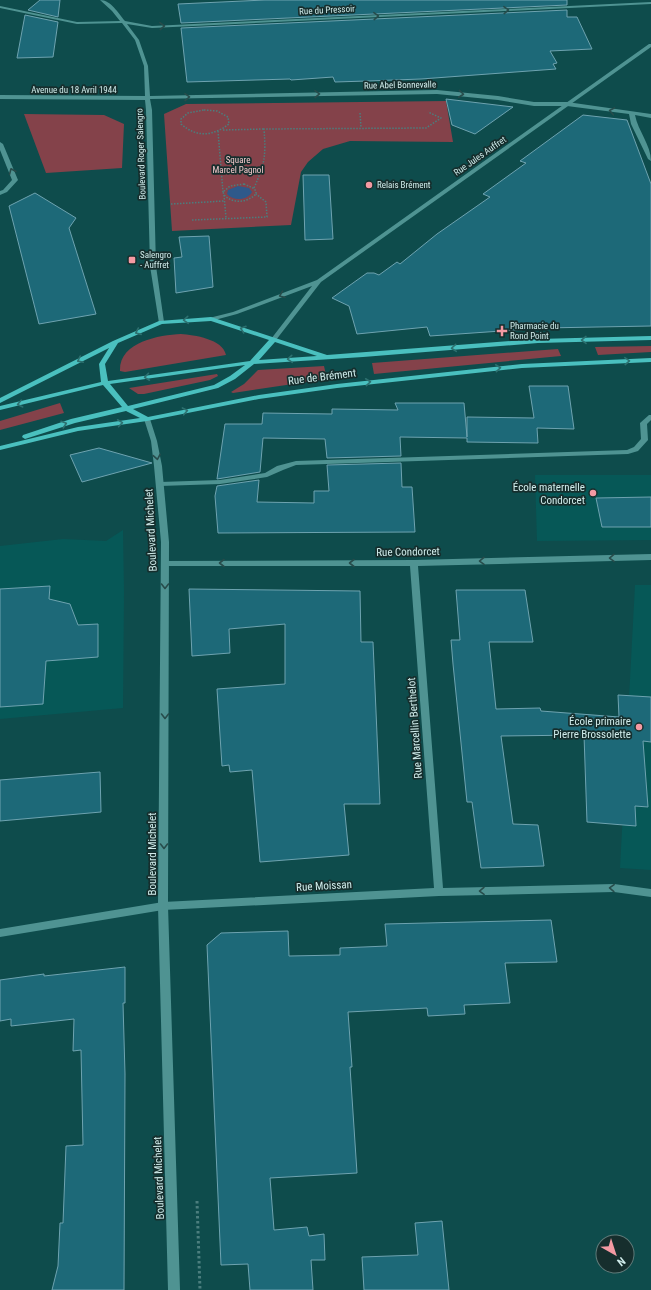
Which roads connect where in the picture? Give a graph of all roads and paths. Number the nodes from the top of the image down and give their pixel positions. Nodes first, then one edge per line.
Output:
1 (102, 0) edge
2 (651, 3) edge
3 (0, 7) edge
4 (124, 22) junction
5 (651, 45) edge
6 (148, 98) junction
7 (3, 99) edge
8 (567, 104) junction
9 (426, 111) dead end
10 (632, 114) junction
11 (651, 116) edge
12 (264, 129) junction
13 (222, 130) junction
14 (218, 131) junction
15 (0, 144) edge
16 (651, 159) edge
17 (254, 188) junction
18 (0, 192) edge
19 (223, 194) junction
20 (256, 194) junction
21 (224, 202) junction
22 (152, 205) junction
23 (226, 218) junction
24 (192, 220) dead end
25 (319, 281) junction
26 (212, 319) junction
27 (161, 322) junction
28 (651, 338) edge
29 (274, 339) junction
30 (115, 342) junction
31 (329, 357) junction
32 (651, 360) edge
33 (254, 362) junction
34 (105, 383) junction
35 (0, 402) edge
36 (0, 408) edge
37 (126, 408) junction
38 (651, 417) edge
39 (146, 419) junction
40 (0, 446) edge
41 (160, 484) junction
42 (651, 557) edge
43 (165, 563) junction
44 (414, 563) junction
45 (439, 892) junction
46 (651, 893) edge
47 (163, 906) junction
48 (0, 933) edge
49 (174, 1290) edge

1 - 4 street, Boulevard Roger Salengro
4 -> 2 street, Rue du Pressoir
3 - 4 street, Rue du Pressoir
4 - 6 street, Boulevard Roger Salengro
5 - 8 street, Rue Jules Auffret
6 - 7 street, Avenue du 18 Avril 1944
6 -> 8 street, Rue Abel Bonnevalle
6 - 22 street, Boulevard Roger Salengro
10 -> 8 street, Rue Abel Bonnevalle
8 - 25 street, Rue Jules Auffret
9 - 12 path
10 - 11 street, Rue Abel Bonnevalle
10 - 16 street
12 - 13 path
12 - 17 path
13 - 14 path
13 - 14 path
14 - 19 path
18 -> 15 street
17 - 19 path
17 - 20 path
19 - 20 path
19 - 21 path
20 - 23 path
21 - 22 path
21 - 23 path
22 - 27 street, Boulevard Roger Salengro
23 - 24 path
25 -> 26 street, Rue Jules Auffret
25 - 29 street, Rue Jules Auffret
26 -> 27 main road
29 -> 26 main road
27 -> 30 main road
28 -> 31 main road, Rue de Brément
29 - 31 main road
29 - 33 main road
30 - 34 main road
30 -> 35 main road
31 -> 33 main road, Rue de Brément
39 -> 32 main road, Rue de Brément
33 -> 34 main road, Rue de Brément
33 - 37 main road
34 -> 36 main road, Rue de Brément
34 - 37 main road
37 - 39 main road
40 -> 37 main road
38 - 41 street
40 -> 39 main road, Rue de Brément
39 -> 41 street, Boulevard Michelet
41 - 43 street, Boulevard Michelet
42 -> 44 street, Rue Condorcet
44 -> 43 street, Rue Condorcet
43 -> 47 street, Boulevard Michelet
44 - 45 street, Rue Marcellin Berthelot
46 -> 45 street, Rue Moissan
45 - 47 street, Rue Moissan
47 - 48 street, Rue Moissan
47 - 49 street, Boulevard Michelet

